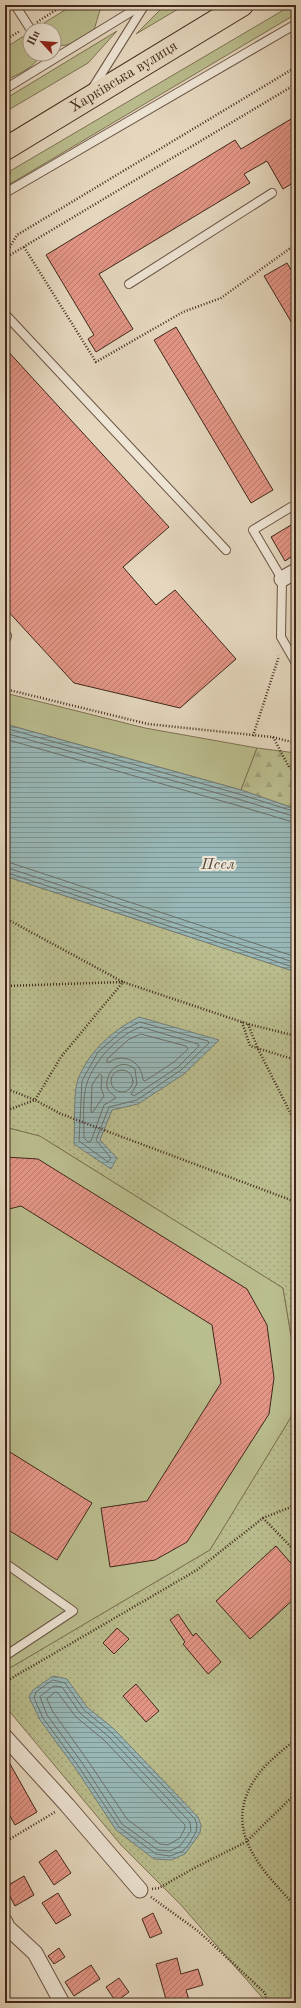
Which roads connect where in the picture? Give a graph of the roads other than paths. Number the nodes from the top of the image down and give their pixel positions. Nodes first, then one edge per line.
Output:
1 (15, 5) edge
2 (143, 5) edge
3 (242, 5) edge
4 (26, 22) edge
5 (296, 24) edge
6 (62, 51) edge
7 (43, 62) edge
8 (5, 89) edge
9 (85, 100) junction
10 (5, 149) edge
11 (5, 193) edge
12 (272, 193) dead end
13 (129, 284) dead end
14 (5, 314) edge
15 (291, 507) dead end
16 (226, 550) dead end
17 (296, 571) edge
18 (282, 579) junction
19 (5, 635) edge
20 (5, 641) edge
21 (296, 663) edge
22 (5, 1563) edge
23 (5, 1656) edge
24 (5, 1738) edge
25 (140, 1890) road end
26 (6, 1926) edge
27 (62, 2003) edge

1 - 4 lane
2 - 6 lane
2 - 9 lane
3 - 9 main road, Харківська вулиця
5 - 11 lane
7 - 8 lane
9 - 10 main road, Харківська вулиця
12 - 13 lane
14 - 16 lane
15 - 18 lane
17 - 18 street
18 - 21 lane
19 - 20 lane
22 - 23 lane
24 - 25 street
26 - 27 street

